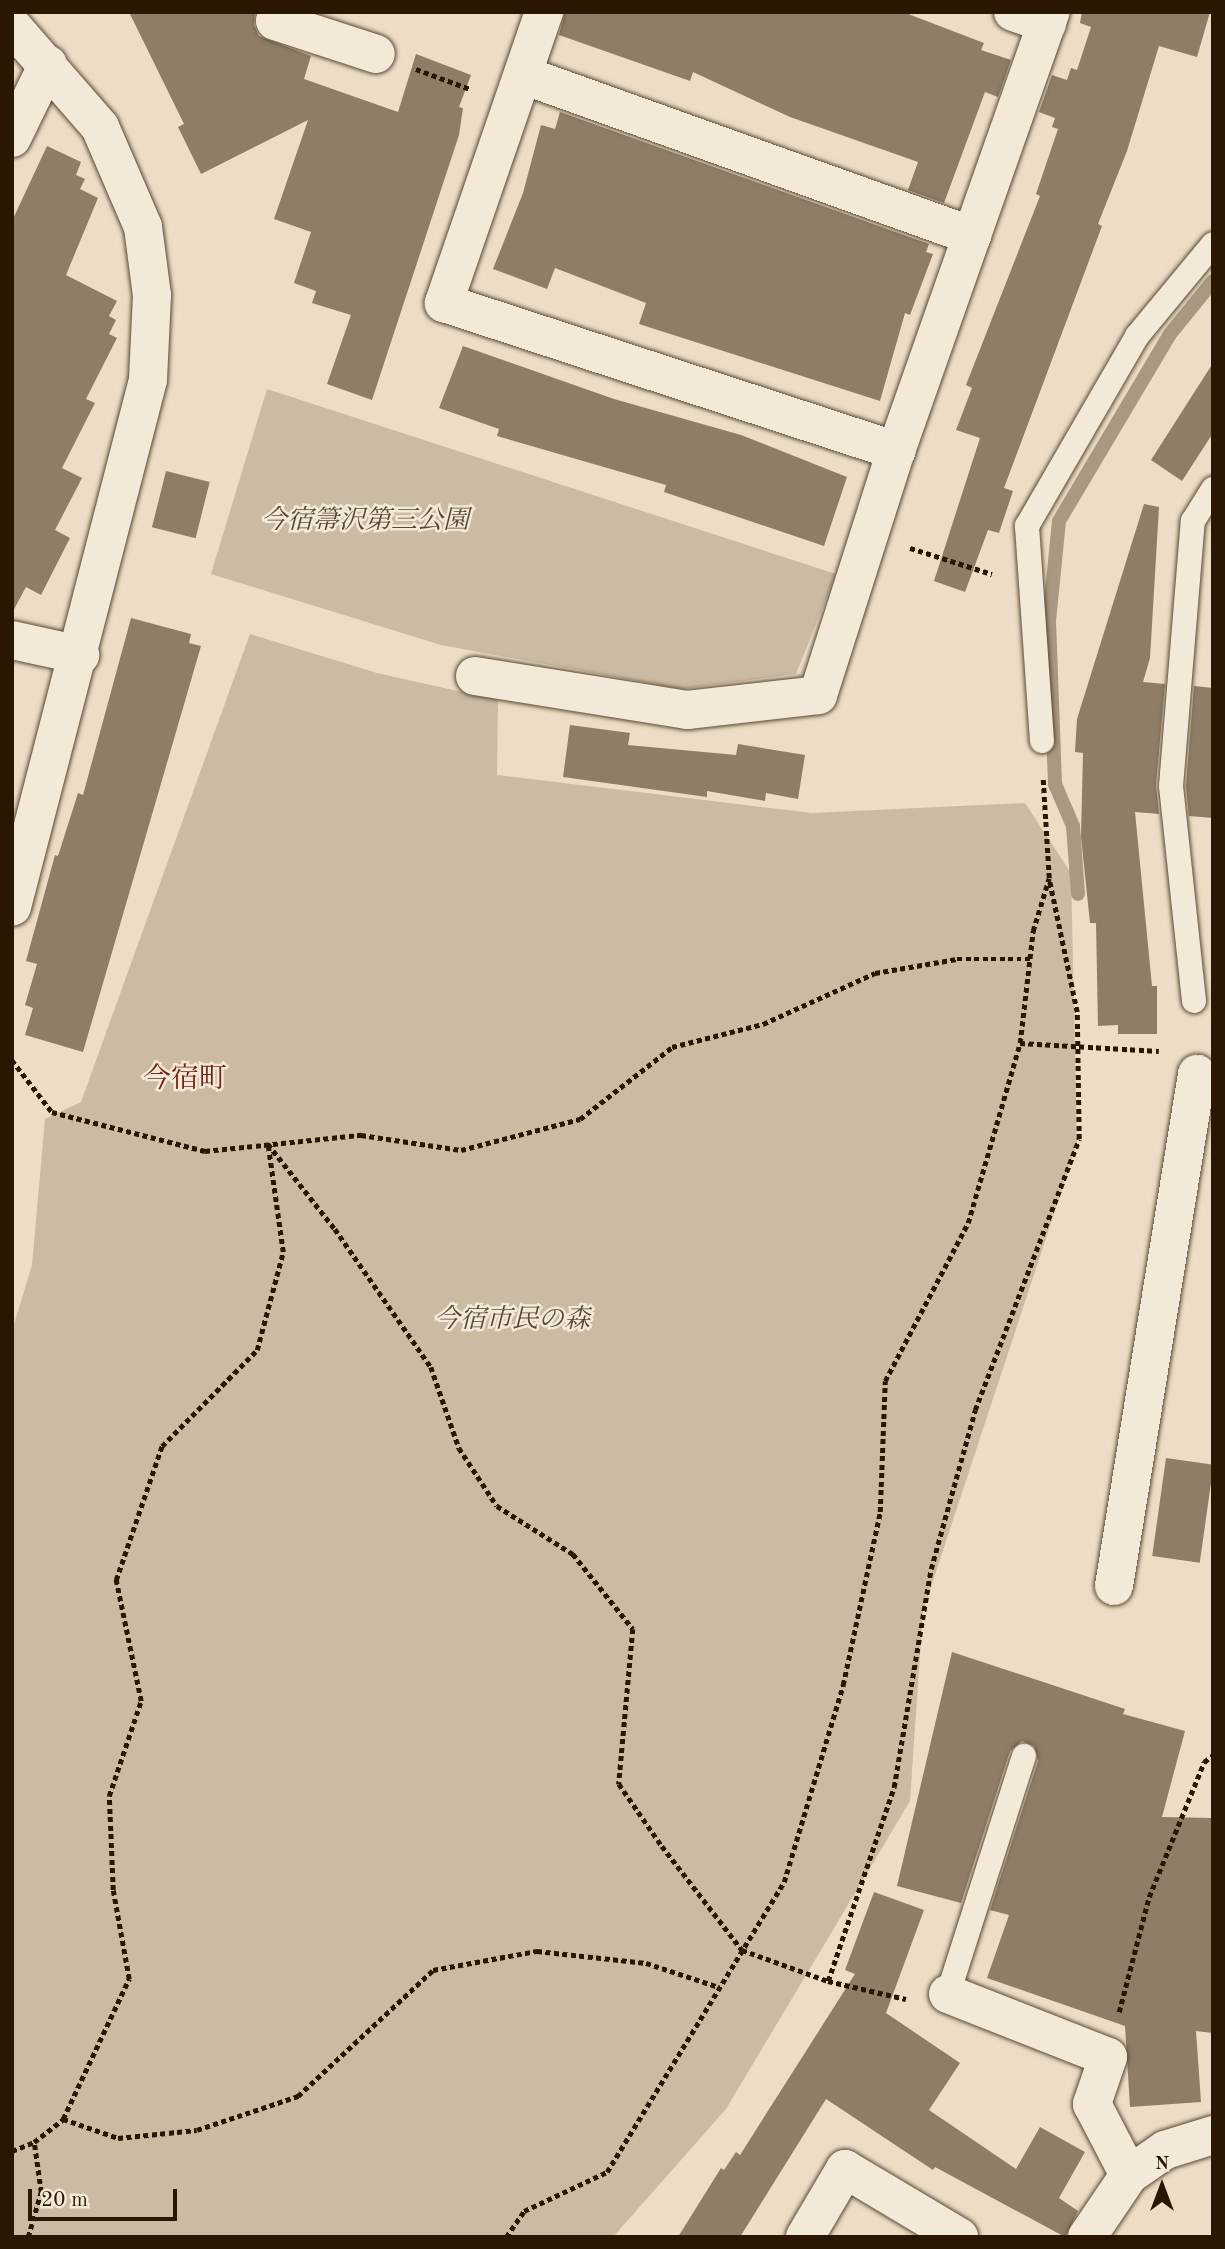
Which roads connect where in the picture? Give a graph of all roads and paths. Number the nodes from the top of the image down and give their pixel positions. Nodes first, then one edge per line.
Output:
1 (278, 12) edge
2 (544, 12) edge
3 (1037, 16) edge
4 (12, 26) edge
5 (376, 54) joint
6 (48, 64) junction
7 (518, 90) junction
8 (12, 138) edge
9 (972, 236) junction
10 (1213, 244) edge
11 (897, 451) junction
12 (1213, 489) edge
13 (873, 536) junction
14 (1030, 586) junction
15 (12, 640) edge
16 (80, 655) junction
17 (475, 676) dead end
18 (1042, 741) joint
19 (1049, 878) junction
20 (12, 907) edge
21 (1030, 959) junction
22 (1194, 1000) dead end
23 (1020, 1043) junction
24 (1081, 1047) junction
25 (1163, 1051) dead end
26 (12, 1060) edge
27 (1197, 1074) dead end
28 (1202, 1116) edge
29 (268, 1144) junction
30 (1114, 1586) dead end
31 (1213, 1755) edge
32 (1024, 1756) dead end
33 (742, 1950) junction
34 (828, 1981) junction
35 (719, 1987) junction
36 (948, 1994) junction
37 (1108, 2057) junction
38 (63, 2119) junction
39 (1213, 2135) edge
40 (34, 2142) junction
41 (12, 2151) edge
42 (1129, 2175) junction
43 (28, 2237) edge
44 (506, 2237) edge
45 (805, 2237) edge
46 (959, 2237) edge
47 (1087, 2237) edge

1 - 5 street
2 - 7 street
3 - 9 street
4 - 6 street
5 - 7 path
6 - 8 street
6 - 16 street
7 - 9 street
7 - 11 street
9 - 11 street
10 - 14 lane
11 - 13 street
12 - 22 lane
13 - 14 path
13 - 17 street
14 - 18 lane
15 - 16 street
16 - 20 street
18 - 19 path
19 - 21 path
19 - 24 path
21 - 23 path
21 - 29 path
23 - 24 path
23 - 33 path
24 - 25 path
24 - 34 path
26 - 29 path
27 - 28 street
28 - 30 street
29 - 33 path
29 - 38 path
31 - 37 path
32 - 36 lane
33 - 34 path
33 - 35 path
34 - 36 path
35 - 38 path
35 - 44 path
36 - 37 street
37 - 42 street
38 - 40 path
39 - 42 street
40 - 41 path
40 - 43 path
42 - 47 street
45 - 46 street

